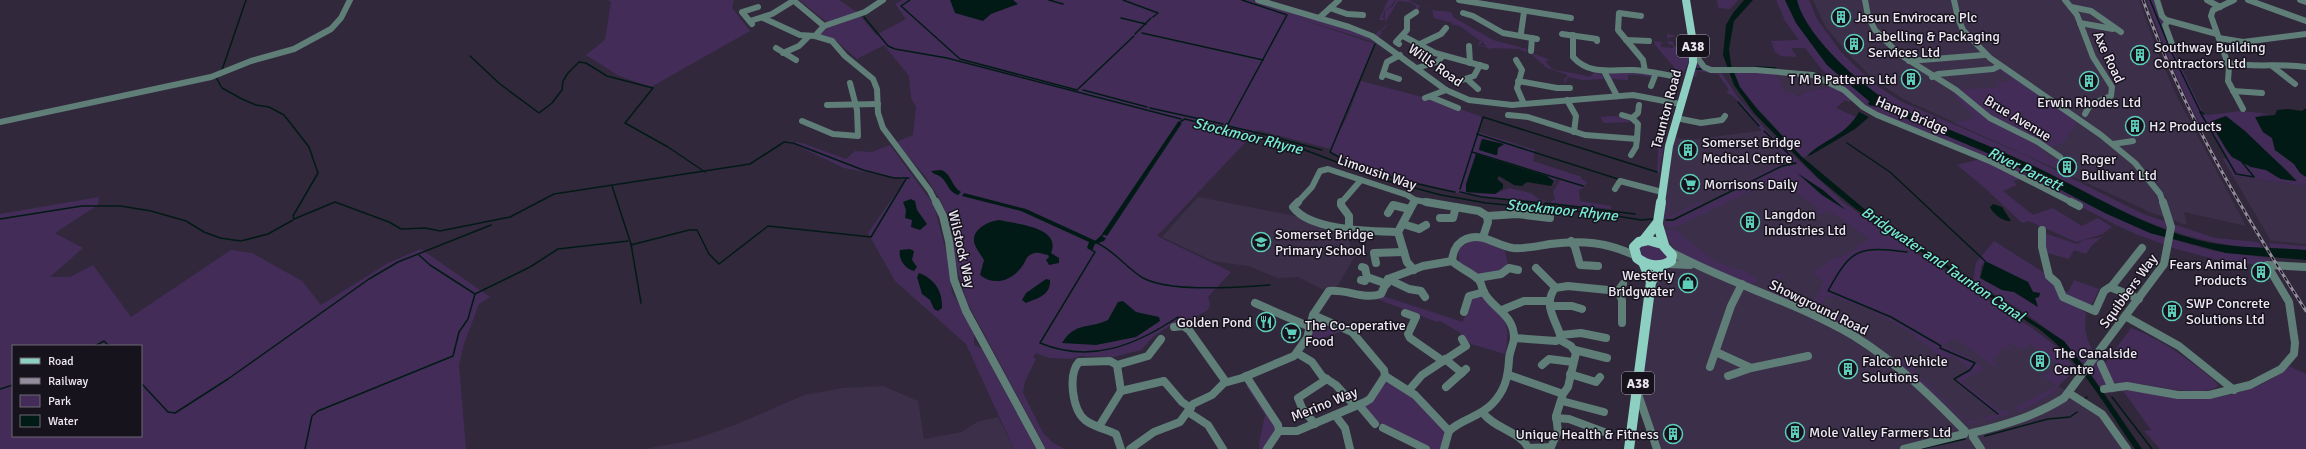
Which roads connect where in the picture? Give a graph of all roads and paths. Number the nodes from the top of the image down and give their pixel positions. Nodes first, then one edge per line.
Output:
1 (350, 0) edge
2 (883, 0) edge
3 (1258, 0) edge
4 (1339, 0) edge
5 (1459, 0) edge
6 (1686, 0) edge
7 (1865, 0) edge
8 (1954, 0) edge
9 (2065, 0) edge
10 (2156, 0) edge
11 (2207, 0) edge
12 (2234, 0) edge
13 (2248, 0) edge
14 (2300, 0) edge
15 (793, 1) edge
16 (2306, 2) edge
17 (1468, 3) junction
18 (758, 7) dead end
19 (2071, 7) junction
20 (2220, 7) junction
21 (1330, 8) junction
22 (1524, 12) junction
23 (1412, 13) dead end
24 (1456, 13) dead end
25 (1463, 13) junction
26 (1359, 16) dead end
27 (1641, 16) dead end
28 (762, 18) junction
29 (1319, 18) junction
30 (1571, 18) dead end
31 (2168, 21) junction
32 (2306, 21) edge
33 (2080, 23) junction
34 (824, 26) junction
35 (1443, 29) dead end
36 (1520, 30) dead end
37 (1562, 34) dead end
38 (2306, 34) edge
39 (1573, 35) junction
40 (815, 36) junction
41 (1403, 36) junction
42 (2218, 36) junction
43 (808, 37) junction
44 (1626, 40) junction
45 (1597, 41) dead end
46 (1649, 41) dead end
47 (1396, 43) dead end
48 (1420, 44) junction
49 (2172, 44) dead end
50 (776, 48) dead end
51 (1471, 48) dead end
52 (1529, 49) dead end
53 (783, 53) junction
54 (1694, 53) junction
55 (1400, 55) junction
56 (1984, 55) junction
57 (1443, 56) junction
58 (796, 60) dead end
59 (1910, 61) junction
60 (1516, 62) dead end
61 (1470, 63) junction
62 (2228, 63) junction
63 (1999, 66) junction
64 (2272, 66) junction
65 (2306, 67) edge
66 (1417, 68) junction
67 (1604, 71) junction
68 (1645, 71) junction
69 (1656, 73) junction
70 (1677, 77) dead end
71 (1932, 77) junction
72 (1399, 78) dead end
73 (1518, 81) junction
74 (850, 83) dead end
75 (1651, 84) dead end
76 (2296, 84) dead end
77 (1478, 87) dead end
78 (1566, 87) dead end
79 (1446, 90) junction
80 (2233, 91) junction
81 (2262, 93) dead end
82 (1617, 96) junction
83 (1567, 100) junction
84 (878, 104) junction
85 (1524, 104) junction
86 (1680, 104) junction
87 (826, 105) dead end
88 (857, 105) junction
89 (1638, 106) dead end
90 (1456, 107) dead end
91 (2243, 109) dead end
92 (2085, 114) dead end
93 (1508, 115) dead end
94 (1622, 115) dead end
95 (1725, 116) dead end
96 (1632, 118) junction
97 (1676, 118) junction
98 (802, 121) dead end
99 (0, 122) edge
100 (1574, 132) junction
101 (1637, 139) junction
102 (2133, 141) dead end
103 (2113, 144) junction
104 (1634, 154) dead end
105 (2060, 157) dead end
106 (1361, 180) junction
107 (1614, 189) dead end
108 (1662, 192) junction
109 (1415, 200) junction
110 (2079, 206) dead end
111 (1456, 207) junction
112 (1409, 209) junction
113 (1388, 213) dead end
114 (1487, 216) junction
115 (1440, 218) dead end
116 (1550, 218) dead end
117 (1658, 221) junction
118 (1403, 224) junction
119 (1426, 225) dead end
120 (1348, 230) junction
121 (2042, 230) dead end
122 (1398, 232) junction
123 (1483, 237) junction
124 (1572, 241) junction
125 (1639, 243) junction
126 (1613, 245) junction
127 (1664, 245) junction
128 (2142, 248) dead end
129 (1404, 252) junction
130 (1671, 252) junction
131 (1640, 259) junction
132 (1452, 261) junction
133 (1376, 263) dead end
134 (1665, 265) junction
135 (1598, 266) dead end
136 (1362, 267) dead end
137 (2306, 267) edge
138 (1536, 268) dead end
139 (1414, 270) junction
140 (1518, 270) dead end
141 (1705, 270) junction
142 (1477, 278) junction
143 (1387, 281) junction
144 (1651, 282) junction
145 (1623, 284) dead end
146 (1742, 284) junction
147 (2112, 286) junction
148 (1555, 287) junction
149 (1425, 291) dead end
150 (1618, 291) junction
151 (1484, 292) junction
152 (2139, 299) junction
153 (1254, 303) dead end
154 (1549, 303) junction
155 (1582, 309) dead end
156 (1502, 310) junction
157 (1464, 312) dead end
158 (1406, 313) dead end
159 (1313, 315) junction
160 (2125, 316) junction
161 (1622, 323) dead end
162 (1174, 327) dead end
163 (1310, 327) junction
164 (1560, 337) junction
165 (1514, 338) junction
166 (1606, 338) dead end
167 (1161, 339) dead end
168 (1462, 339) dead end
169 (1575, 350) junction
170 (1716, 352) junction
171 (1297, 353) junction
172 (1808, 356) dead end
173 (1607, 358) dead end
174 (1444, 360) junction
175 (1573, 362) junction
176 (2101, 364) dead end
177 (1117, 365) junction
178 (1542, 366) dead end
179 (1710, 367) dead end
180 (1751, 368) junction
181 (1570, 374) junction
182 (1509, 375) junction
183 (1246, 376) junction
184 (1385, 376) junction
185 (1728, 376) dead end
186 (1600, 377) dead end
187 (1327, 379) junction
188 (1226, 382) junction
189 (1446, 387) dead end
190 (1409, 390) junction
191 (2234, 390) junction
192 (1121, 391) junction
193 (1637, 392) junction
194 (2066, 395) junction
195 (1562, 397) junction
196 (1357, 405) junction
197 (1189, 410) junction
198 (1604, 412) dead end
199 (1483, 413) junction
200 (1336, 415) junction
201 (1556, 418) junction
202 (1315, 424) junction
203 (1100, 425) junction
204 (1279, 431) junction
205 (1449, 431) junction
206 (1604, 432) dead end
207 (1968, 434) junction
208 (1446, 448) edge
209 (1529, 448) edge
210 (1041, 449) edge
211 (1122, 449) edge
212 (1130, 449) edge
213 (1224, 449) edge
214 (1267, 449) edge
215 (1350, 449) edge
216 (1426, 449) edge
217 (1631, 449) edge
218 (1657, 449) edge
219 (1904, 449) edge
220 (1981, 449) edge
221 (2127, 449) edge

1 - 99 street
2 - 34 street
3 - 29 street, Wills Road
4 - 21 street
5 - 17 street
6 - 54 main road, Taunton Road / A38
7 - 59 street, Brue Avenue
8 - 56 street, Squibbers Way
9 - 19 street, Axe Road
10 - 31 street
11 - 20 street
12 - 20 street
13 - 32 street
14 - 16 street
15 - 28 street
15 - 34 street
17 - 22 street
17 - 25 street
18 - 28 street
19 - 33 street, Axe Road
19 - 33 street
20 - 42 street
21 - 26 street
21 - 29 street
22 - 30 street
22 - 36 street
23 - 41 street
24 - 25 street
25 - 52 street
27 - 44 street
28 - 43 street
29 - 55 street, Wills Road
31 - 42 street
31 - 49 street
33 - 92 street, Axe Road
34 - 40 street
35 - 48 street
37 - 39 street
38 - 42 street
39 - 45 street
39 - 67 street
40 - 43 street
40 - 84 street, Wilstock Way
41 - 47 street
41 - 48 street
42 - 62 street
43 - 53 street
44 - 46 street
44 - 68 street
48 - 57 street
50 - 53 street
51 - 61 street
53 - 58 street
54 - 86 main road, Taunton Road / A38
54 - 110 street, Hamp Bridge
55 - 66 street, Wills Road
55 - 72 street
56 - 59 street
56 - 63 street, Squibbers Way
57 - 61 street
57 - 66 street
59 - 71 street, Brue Avenue
60 - 73 street
61 - 77 street
62 - 64 street
62 - 80 street
63 - 71 street
63 - 103 street, Squibbers Way
64 - 65 street
64 - 76 street
66 - 79 street, Wills Road
67 - 68 street
67 - 82 street
68 - 69 street
69 - 70 street
69 - 75 street
71 - 105 street, Brue Avenue
73 - 78 street
73 - 85 street
74 - 88 street
79 - 85 street, Wills Road
79 - 90 street
80 - 81 street
80 - 91 street
82 - 83 street, Wills Road
82 - 86 street, Wills Road
83 - 85 street, Wills Road
83 - 100 street
84 - 88 street
84 - 210 street, Wilstock Way
86 - 97 main road, Taunton Road / A38
87 - 88 street
88 - 98 street
89 - 96 street
93 - 100 street
94 - 96 street
95 - 97 street
96 - 101 street
97 - 108 main road, Taunton Road / A38
100 - 101 street
101 - 104 street
102 - 103 street
103 - 152 street, Squibbers Way
106 - 109 street, Limousin Way
106 - 120 street
106 - 120 street, Limousin Way
107 - 108 street
108 - 117 main road, Taunton Road / A38
109 - 111 street, Limousin Way
109 - 112 street
111 - 114 street, Limousin Way
111 - 115 street
112 - 113 street
112 - 118 street
114 - 116 street
114 - 123 street
117 - 125 main road
117 - 127 main road, Taunton Road / A38
118 - 119 street
118 - 122 street
120 - 122 street, Limousin Way
121 - 147 street
122 - 129 street
123 - 124 street
123 - 132 street
124 - 126 street
124 - 135 street
125 - 126 street
125 - 127 main road
125 - 131 main road, A38
126 - 131 street
127 - 130 main road, A38
128 - 147 street
129 - 133 street
129 - 139 street
130 - 134 main road, A38
130 - 141 street, Showground Road
131 - 134 main road
131 - 144 main road, A38
132 - 139 street
132 - 142 street
134 - 141 street, Showground Road
134 - 144 main road, A38
136 - 143 street
137 - 191 street
138 - 148 street
139 - 143 street
140 - 142 street
141 - 146 street, Showground Road
142 - 151 street
143 - 149 street
143 - 159 street
144 - 193 main road, A38
145 - 150 street
146 - 170 street
146 - 207 street, Showground Road
147 - 152 street
148 - 150 street
148 - 154 street
150 - 161 street
151 - 156 street
151 - 157 street
152 - 160 street, Squibbers Way
153 - 163 street
154 - 155 street
154 - 156 street
154 - 164 street
156 - 165 street
158 - 174 street
159 - 163 street
159 - 184 street
160 - 191 street
160 - 194 street, Squibbers Way
162 - 188 street
163 - 171 street
164 - 165 street
164 - 166 street
164 - 169 street
165 - 182 street
167 - 177 street
168 - 174 street
169 - 173 street
169 - 175 street
170 - 179 street
170 - 180 street
171 - 183 street
171 - 187 street
172 - 180 street
174 - 189 street
174 - 190 street
175 - 178 street
175 - 181 street
176 - 191 street
177 - 192 street
177 - 203 street
180 - 185 street
181 - 186 street
181 - 195 street
182 - 195 street
182 - 199 street
183 - 188 street
183 - 204 street
184 - 190 street
184 - 196 street, Merino Way
187 - 196 street
187 - 202 street
188 - 197 street
190 - 205 street
192 - 197 street
192 - 203 street
193 - 217 main road, A38
193 - 218 street
194 - 207 street
194 - 221 street
195 - 198 street
195 - 201 street
196 - 200 street, Merino Way
196 - 216 street
197 - 212 street
197 - 213 street
199 - 205 street
199 - 209 street
200 - 202 street, Merino Way
200 - 215 street
201 - 206 street
201 - 209 street
202 - 204 street, Merino Way
203 - 211 street
204 - 214 street
205 - 208 street
207 - 219 street
207 - 220 street, Showground Road

